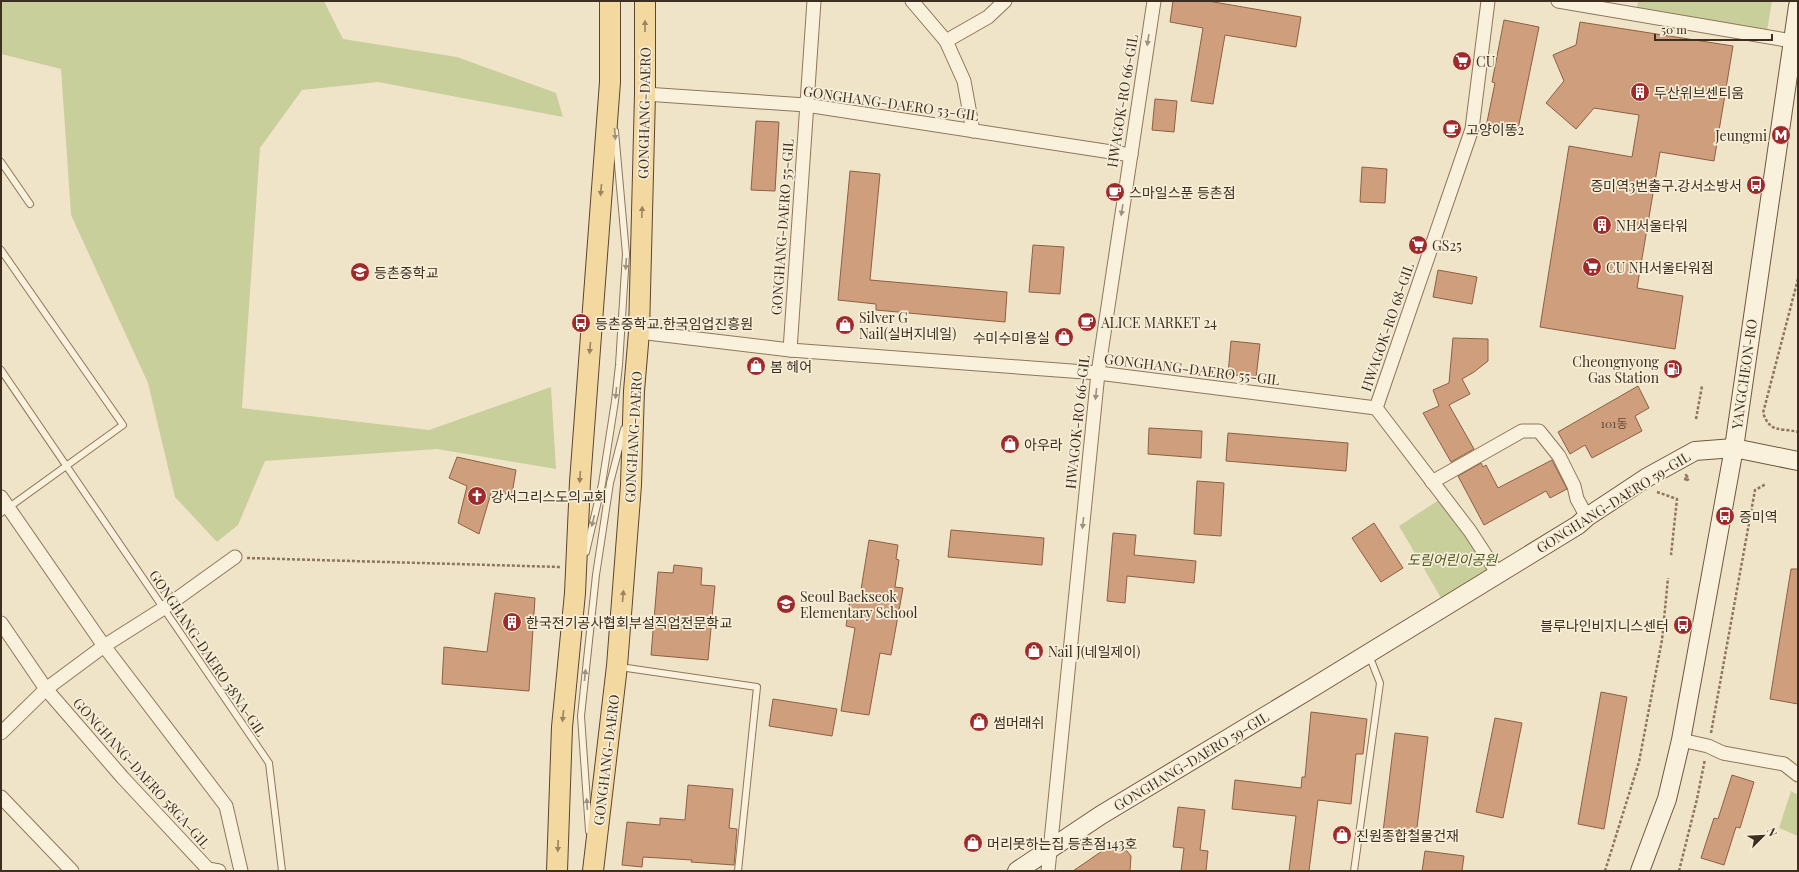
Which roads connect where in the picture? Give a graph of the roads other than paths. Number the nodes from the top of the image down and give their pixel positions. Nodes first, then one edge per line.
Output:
1 (610, 1) edge
2 (645, 1) edge
3 (814, 1) edge
4 (912, 1) edge
5 (1005, 1) edge
6 (1154, 1) edge
7 (1488, 1) edge
8 (1558, 1) edge
9 (1798, 6) edge
10 (946, 41) junction
11 (1792, 41) junction
12 (610, 82) junction
13 (645, 94) junction
14 (806, 106) junction
15 (973, 131) junction
16 (1131, 155) junction
17 (1, 162) edge
18 (30, 204) dead end
19 (1, 250) edge
20 (639, 332) junction
21 (790, 350) junction
22 (1, 370) edge
23 (1098, 373) junction
24 (634, 391) junction
25 (1376, 408) junction
26 (1734, 448) junction
27 (1798, 461) edge
28 (66, 467) junction
29 (1432, 482) junction
30 (1, 497) edge
31 (5, 511) edge
32 (1587, 517) junction
33 (235, 557) road end
34 (1498, 574) junction
35 (575, 593) junction
36 (164, 608) junction
37 (1, 623) edge
38 (104, 646) junction
39 (1368, 653) junction
40 (617, 666) junction
41 (46, 689) junction
42 (1, 733) edge
43 (1680, 740) junction
44 (1798, 775) edge
45 (1, 797) edge
46 (1050, 849) junction
47 (72, 871) edge
48 (219, 871) edge
49 (241, 871) edge
50 (282, 871) edge
51 (557, 871) edge
52 (592, 871) edge
53 (738, 871) edge
54 (1017, 871) edge
55 (1048, 871) edge
56 (1354, 871) edge
57 (1640, 871) edge

1 - 12 main road
13 -> 2 main road, GONGHANG-DAERO
3 - 14 street, GONGHANG-DAERO 55-GIL
4 - 10 street
5 - 10 street
6 -> 16 street, HWAGOK-RO 66-GIL
7 - 25 street, HWAGOK-RO 68-GIL
8 - 11 street
9 - 11 main road, YANGCHEON-RO
10 - 15 street
11 - 26 main road, YANGCHEON-RO
12 -> 35 main road
12 -> 35 lane
13 - 14 street, GONGHANG-DAERO 53-GIL
20 -> 13 main road, GONGHANG-DAERO
14 - 15 street, GONGHANG-DAERO 53-GIL
14 - 21 street, GONGHANG-DAERO 55-GIL
15 - 16 street, GONGHANG-DAERO 53-GIL
16 -> 23 street, HWAGOK-RO 66-GIL
17 - 18 lane
19 - 28 lane
20 - 21 street, GONGHANG-DAERO 55-GIL
20 - 24 main road, GONGHANG-DAERO
21 - 23 street, GONGHANG-DAERO 55-GIL
22 - 28 lane, GONGHANG-DAERO 58NA-GIL
23 - 25 street, GONGHANG-DAERO 55-GIL
23 -> 46 street, HWAGOK-RO 66-GIL
40 -> 24 main road, GONGHANG-DAERO
52 -> 24 lane
25 - 29 street
26 - 27 main road, GONGHANG-DAERO 59-GIL
26 - 32 main road, GONGHANG-DAERO 59-GIL
26 - 43 main road, YANGCHEON-RO
28 - 31 lane
28 - 36 lane, GONGHANG-DAERO 58NA-GIL
29 - 32 street
29 - 34 street
30 - 31 street
31 - 38 street
32 - 34 main road, GONGHANG-DAERO 59-GIL
33 - 36 street
34 - 39 main road, GONGHANG-DAERO 59-GIL
35 -> 51 main road
36 - 38 street
36 - 50 lane, GONGHANG-DAERO 58NA-GIL
37 - 41 street, GONGHANG-DAERO 58GA-GIL
38 - 41 street
38 - 49 street
39 - 46 main road, GONGHANG-DAERO 59-GIL
39 - 56 lane
40 - 52 main road, GONGHANG-DAERO
40 - 53 lane
41 - 42 street
41 - 48 street, GONGHANG-DAERO 58GA-GIL
43 - 44 street
43 - 57 main road, YANGCHEON-RO
45 - 47 street
46 - 54 main road, GONGHANG-DAERO 59-GIL
46 - 55 street, HWAGOK-RO 66-GIL

